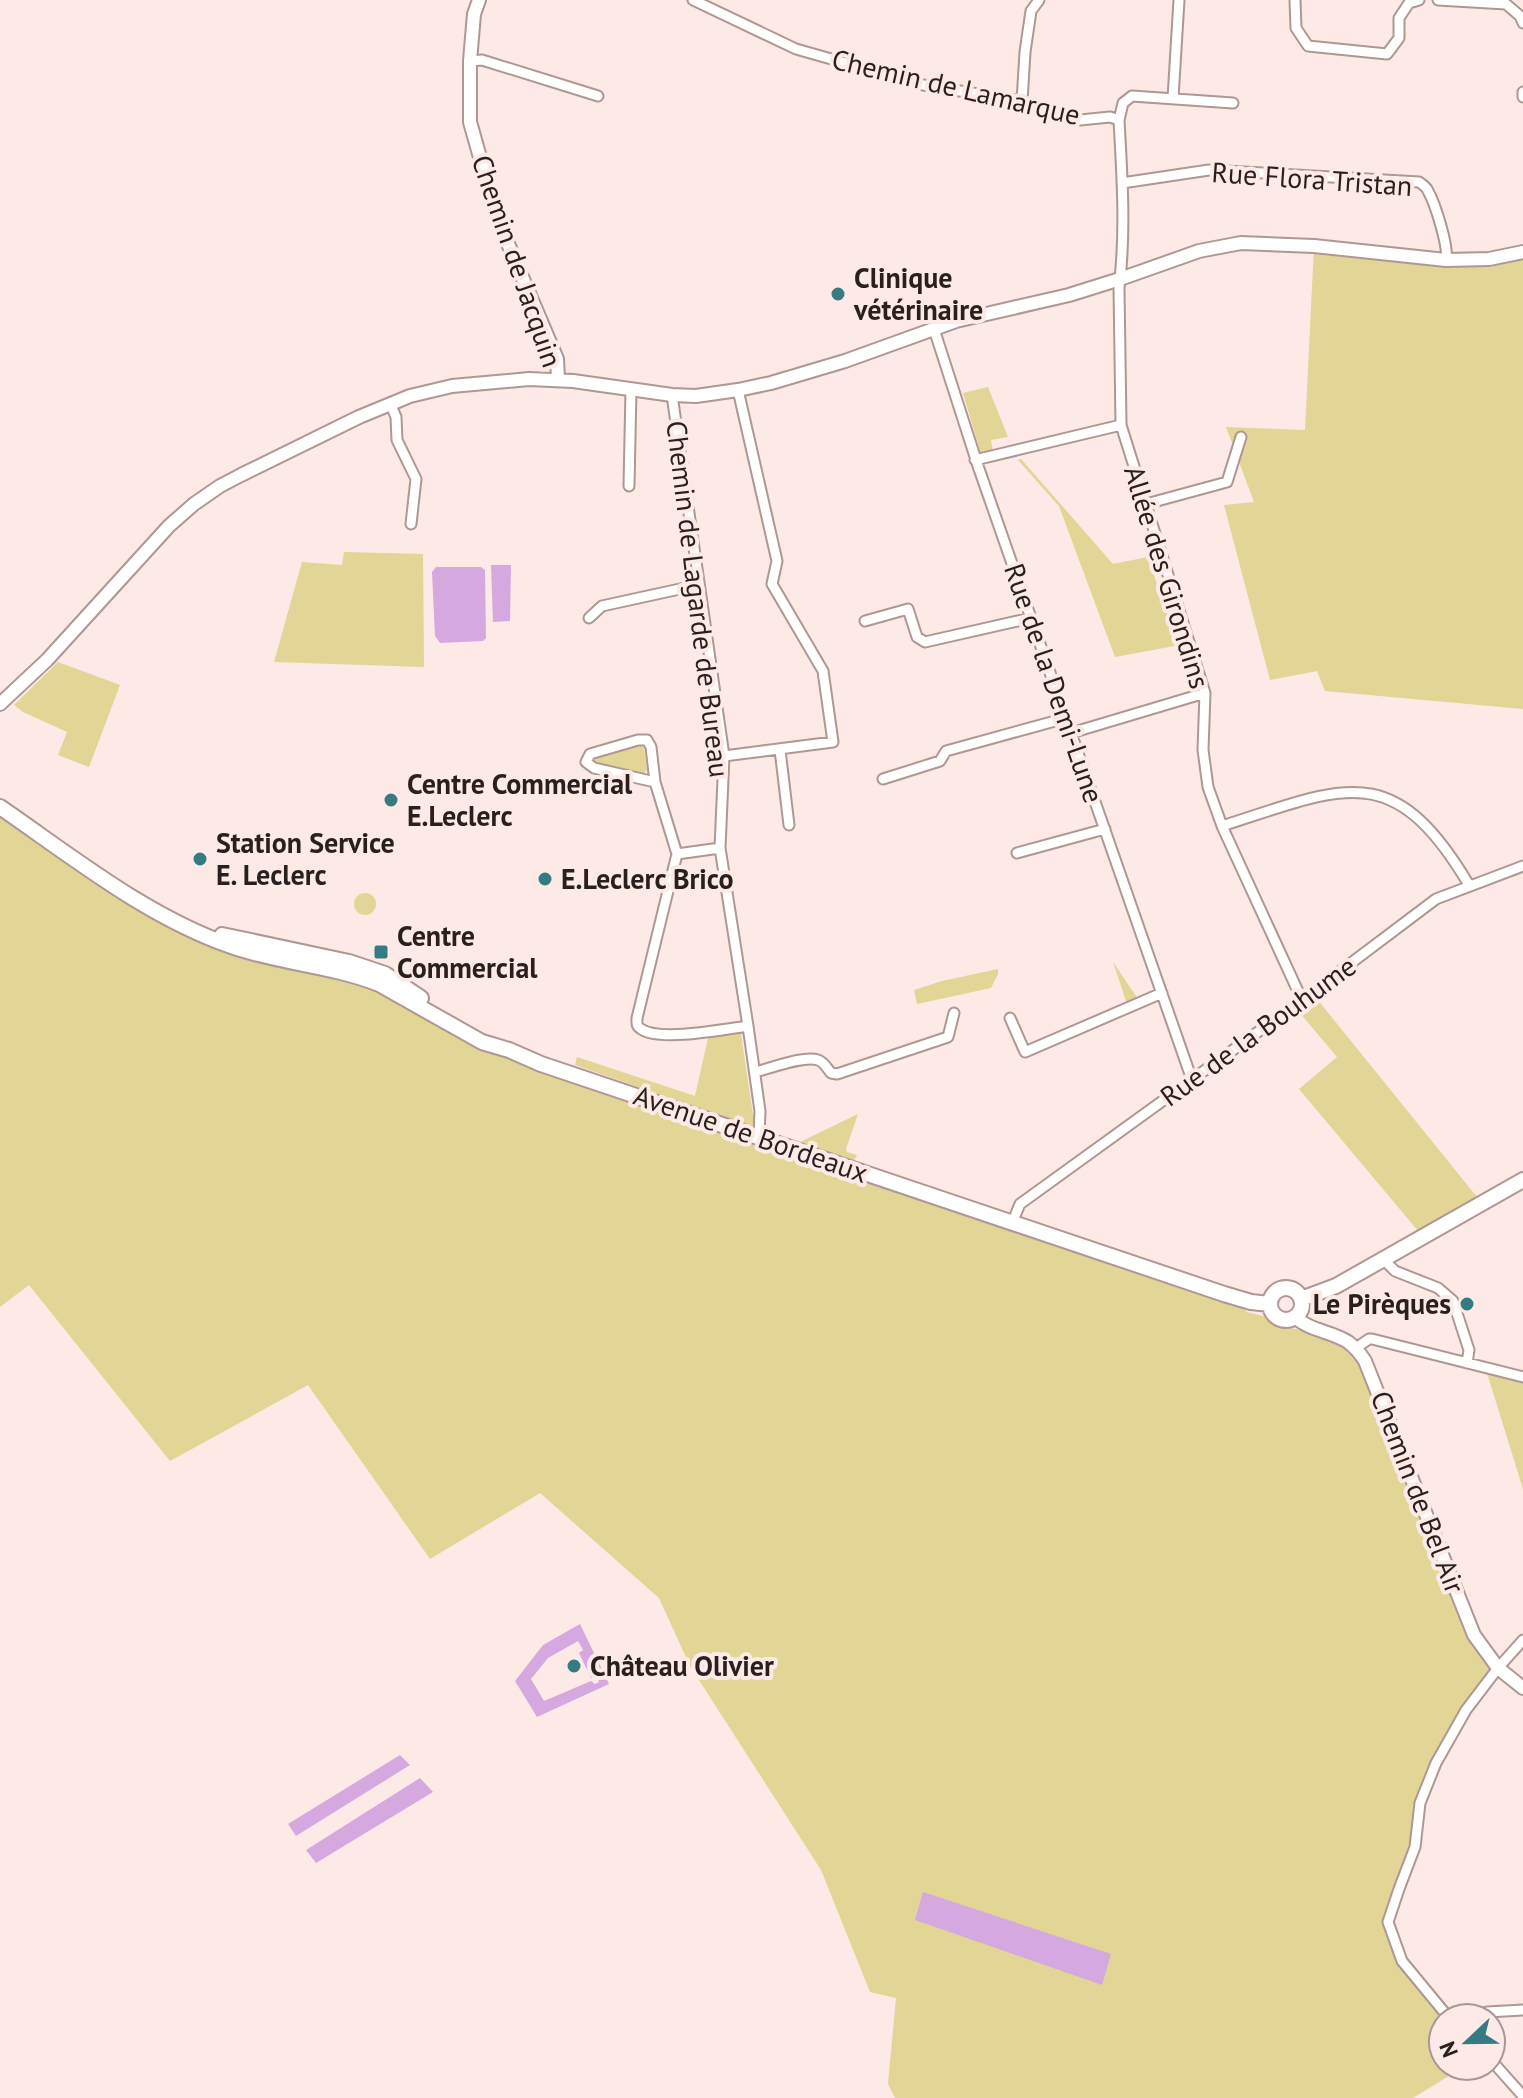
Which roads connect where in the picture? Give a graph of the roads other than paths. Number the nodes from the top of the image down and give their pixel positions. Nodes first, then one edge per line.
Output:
1 (479, 0) edge
2 (693, 0) edge
3 (1039, 0) edge
4 (1179, 0) edge
5 (1295, 0) edge
6 (1419, 0) edge
7 (1438, 0) edge
8 (1523, 23) edge
9 (470, 61) junction
10 (598, 96) dead end
11 (1173, 98) junction
12 (1022, 101) junction
13 (1233, 103) dead end
14 (1119, 120) junction
15 (1122, 183) junction
16 (1523, 252) edge
17 (1446, 260) junction
18 (1120, 279) junction
19 (934, 329) junction
20 (558, 379) junction
21 (631, 390) junction
22 (738, 390) junction
23 (672, 395) junction
24 (390, 403) junction
25 (1121, 425) junction
26 (1241, 437) dead end
27 (975, 460) junction
28 (629, 486) dead end
29 (1146, 504) junction
30 (411, 524) dead end
31 (698, 585) junction
32 (589, 618) dead end
33 (1031, 618) junction
34 (865, 621) dead end
35 (1205, 693) junction
36 (0, 704) edge
37 (1066, 718) junction
38 (1071, 733) junction
39 (780, 750) junction
40 (724, 756) junction
41 (883, 779) dead end
42 (655, 782) junction
43 (0, 807) edge
44 (789, 825) dead end
45 (1222, 826) junction
46 (1105, 829) junction
47 (720, 848) junction
48 (1017, 853) dead end
49 (677, 854) junction
50 (1523, 866) edge
51 (1469, 885) junction
52 (140, 903) junction
53 (1162, 993) junction
54 (1302, 1000) junction
55 (954, 1013) dead end
56 (1010, 1018) dead end
57 (748, 1026) junction
58 (509, 1050) junction
59 (755, 1072) junction
60 (1192, 1080) junction
61 (759, 1136) junction
62 (1523, 1180) edge
63 (1012, 1223) junction
64 (1383, 1259) junction
65 (1301, 1299) junction
66 (1270, 1304) junction
67 (1295, 1317) junction
68 (1356, 1348) junction
69 (1467, 1363) junction
70 (1523, 1377) edge
71 (1523, 1640) edge
72 (1498, 1668) junction
73 (1523, 1688) edge
74 (1436, 2002) edge
75 (1507, 2078) edge
76 (1523, 2096) edge

1 - 9 street, Chemin de Jacquin
2 - 12 street, Chemin de Lamarque
3 - 12 street
4 - 11 street
5 - 6 street
7 - 8 street
9 - 10 street
9 - 20 street, Chemin de Jacquin
11 - 13 street
11 - 14 street
12 - 14 street, Chemin de Lamarque
14 - 15 street, Chemin de Lamarque
15 - 17 street, Rue Flora Tristan
15 - 18 street, Chemin de Lamarque
16 - 17 street
17 - 18 street
18 - 19 street
18 - 25 street, Allée des Girondins
19 - 22 street
19 - 27 street, Rue de la Demi-Lune
20 - 21 street
20 - 24 street
21 - 23 street
21 - 28 street
22 - 23 street
22 - 39 street
23 - 31 street, Chemin de Lagarde de Bureau
24 - 30 street
24 - 36 street
25 - 27 street
25 - 29 street, Allée des Girondins
26 - 29 street
27 - 33 street, Rue de la Demi-Lune
29 - 35 street, Allée des Girondins
31 - 32 street
31 - 40 street, Chemin de Lagarde de Bureau
33 - 34 street
33 - 37 street, Rue de la Demi-Lune
35 - 38 street
35 - 45 street, Allée des Girondins
37 - 38 street, Rue de la Demi-Lune
37 - 41 street
38 - 46 street, Rue de la Demi-Lune
39 - 40 street
39 - 44 street
40 - 47 street, Chemin de Lagarde de Bureau
42 - 42 street
42 - 49 street
43 - 52 main road
45 - 51 street
45 - 54 street, Allée des Girondins
46 - 48 street
46 - 53 street, Rue de la Demi-Lune
47 - 49 street
47 - 57 street, Chemin de Lagarde de Bureau
49 - 57 street
50 - 51 street, Rue de la Bouhume
51 - 54 street, Rue de la Bouhume
52 - 58 main road, Avenue de Bordeaux
52 - 58 main road
53 - 56 street
53 - 60 street, Rue de la Demi-Lune
54 - 60 street, Rue de la Bouhume
55 - 59 street
57 - 59 street, Chemin de Lagarde de Bureau
58 - 61 main road, Avenue de Bordeaux
59 - 61 street, Chemin de Lagarde de Bureau
60 - 63 street, Rue de la Bouhume
61 - 63 main road, Avenue de Bordeaux
62 - 64 main road
63 - 66 main road, Avenue de Bordeaux
64 - 65 main road
64 - 69 street
65 - 66 main road
65 - 67 main road
66 - 67 main road
67 - 68 street
68 - 69 street
68 - 72 street, Chemin de Bel Air
69 - 70 street
71 - 72 street
72 - 73 street, Chemin de Bel Air
72 - 74 street
75 - 76 street

